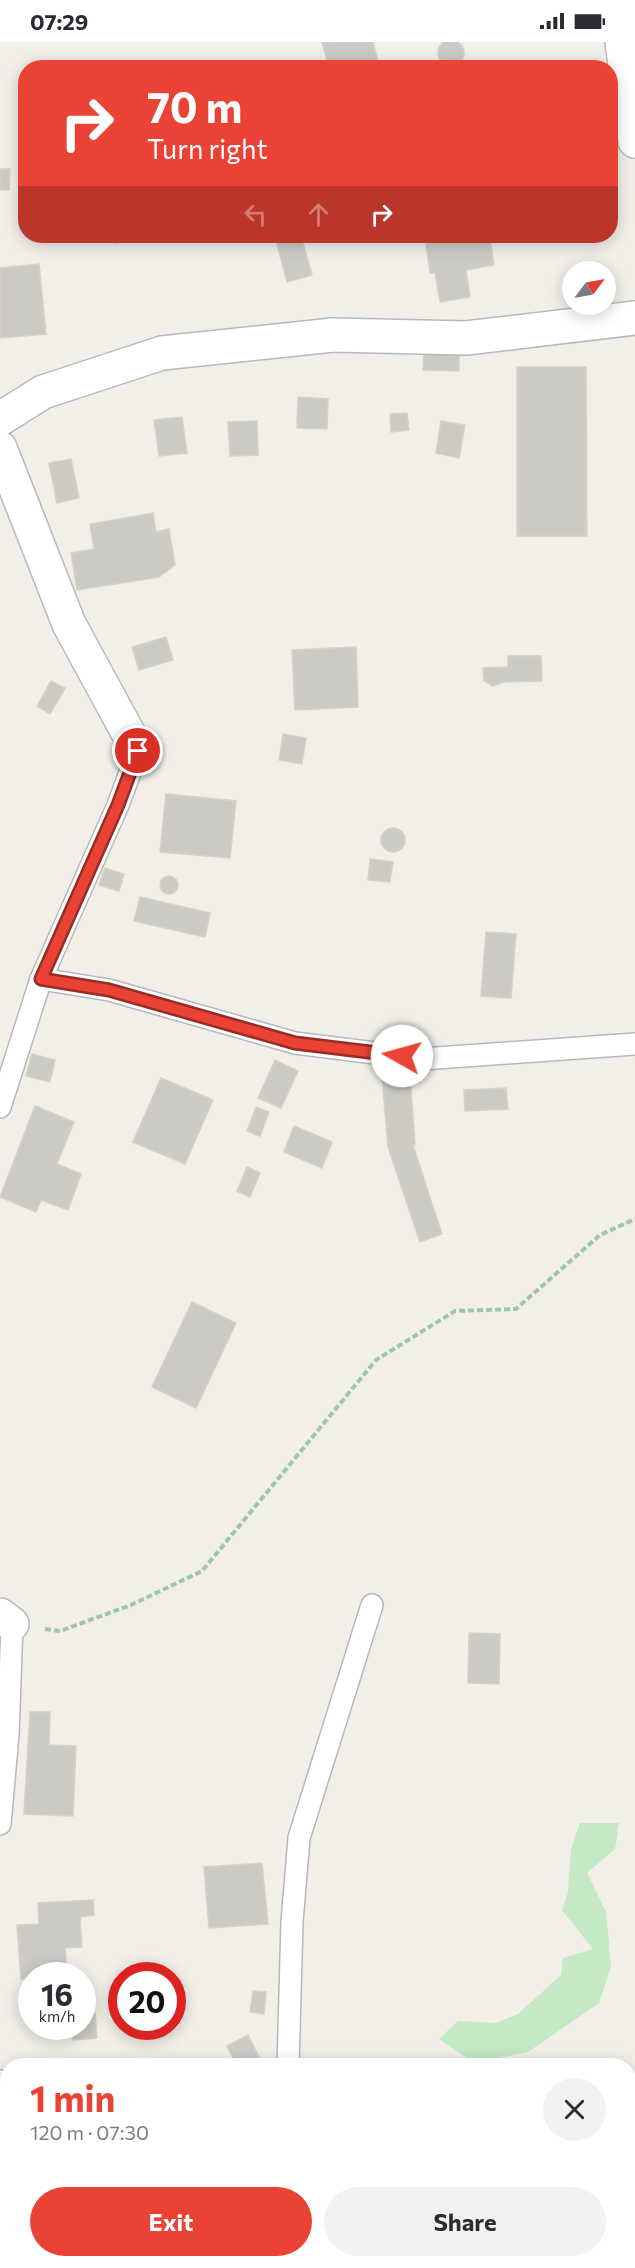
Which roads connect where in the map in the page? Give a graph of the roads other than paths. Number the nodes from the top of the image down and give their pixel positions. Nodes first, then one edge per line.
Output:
1 (622, 42) edge
2 (635, 141) edge
3 (635, 318) edge
4 (0, 419) edge
5 (0, 448) edge
6 (138, 751) joint
7 (41, 979) junction
8 (635, 1044) edge
9 (0, 1107) edge
10 (372, 1605) dead end
11 (6, 1620) edge
12 (0, 1824) edge
13 (288, 2058) edge

1 - 2 street
3 - 4 street
5 - 6 street
6 - 7 lane
7 - 8 lane
7 - 9 lane
10 - 13 lane
11 - 12 lane

